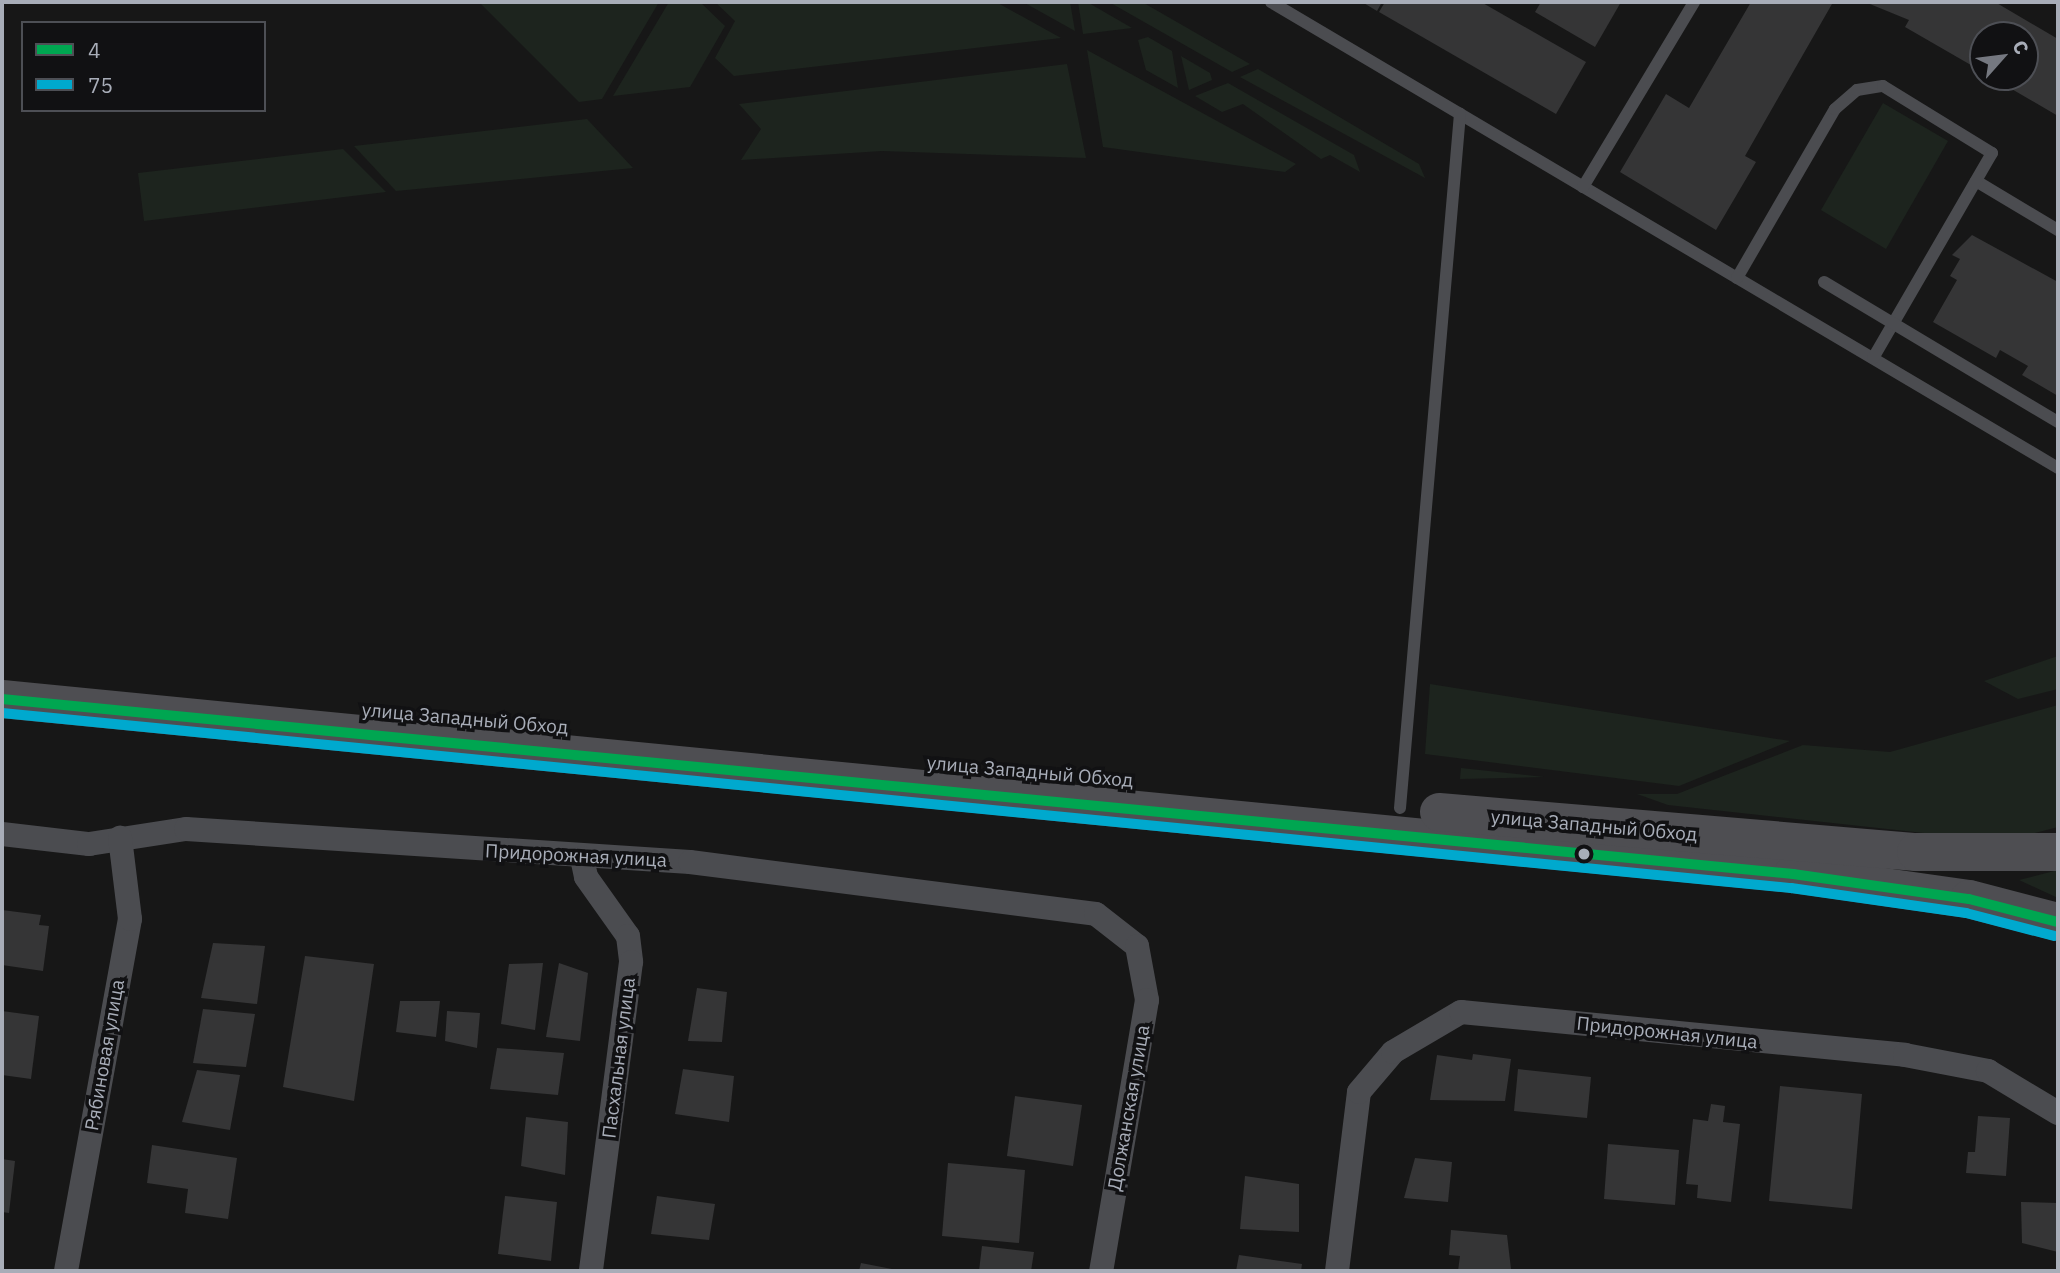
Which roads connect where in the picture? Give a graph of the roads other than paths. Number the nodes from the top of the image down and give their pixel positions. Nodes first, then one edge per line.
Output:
1 (1694, 2) edge
2 (1277, 3) edge
3 (1460, 114) junction
4 (1976, 181) junction
5 (1583, 187) junction
6 (2058, 230) edge
7 (1737, 278) junction
8 (1824, 282) dead end
9 (1893, 323) junction
10 (1873, 358) junction
11 (2058, 422) edge
12 (2058, 468) edge
13 (2, 675) edge
14 (2, 699) edge
15 (1400, 808) junction
16 (2, 834) edge
17 (120, 838) junction
18 (2058, 852) edge
19 (582, 858) junction
20 (2058, 922) edge
21 (1138, 946) joint
22 (2058, 1113) edge
23 (66, 1271) edge
24 (592, 1271) edge
25 (1101, 1271) edge
26 (1337, 1271) edge

1 - 5 lane
2 - 3 lane
3 - 5 lane
3 - 15 lane
4 - 6 lane
4 - 7 lane
4 - 9 lane
5 - 7 lane
7 - 10 lane
8 - 9 lane
9 - 10 lane
9 - 11 lane
10 - 12 lane
13 - 15 highway, улица Западный Обход
14 - 20 highway, улица Западный Обход
15 - 18 highway, улица Западный Обход
16 - 17 street, Придорожная улица
17 - 19 street, Придорожная улица
17 - 23 street, Рябиновая улица
19 - 21 street, Придорожная улица
19 - 24 street, Пасхальная улица
21 - 25 street, Должанская улица
22 - 26 street, Придорожная улица

